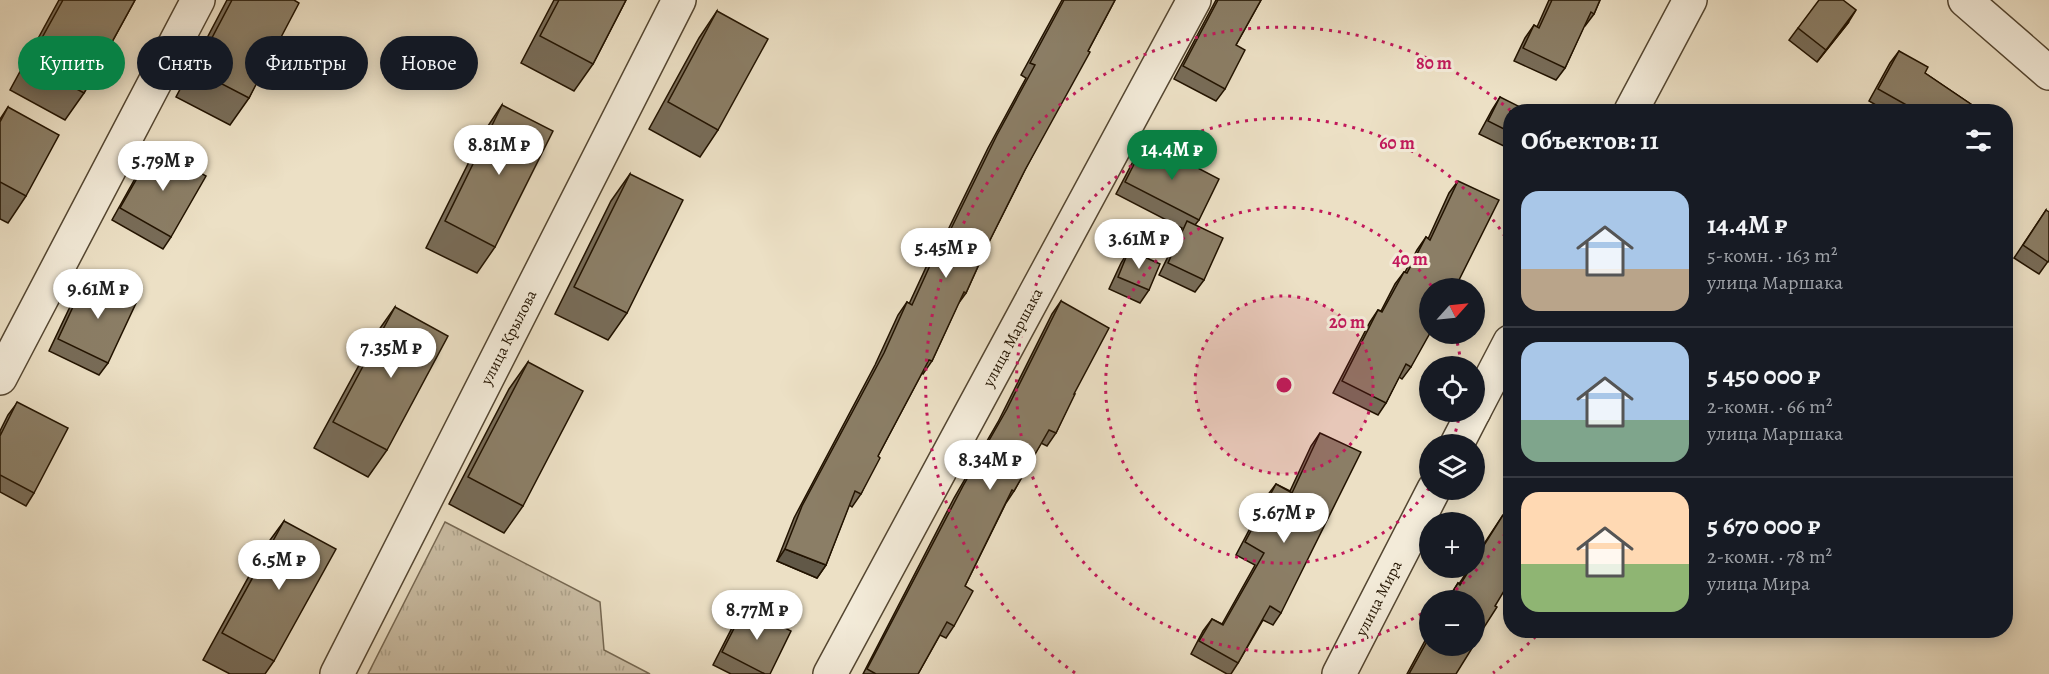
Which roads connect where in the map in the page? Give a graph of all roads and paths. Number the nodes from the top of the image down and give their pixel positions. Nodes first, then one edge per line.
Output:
1 (198, 0) edge
2 (679, 0) edge
3 (1194, 0) edge
4 (1689, 0) edge
5 (1965, 0) edge
6 (2049, 73) edge
7 (1635, 104) edge
8 (1503, 355) edge
9 (0, 378) edge
10 (1485, 390) edge
11 (1428, 500) edge
12 (337, 674) edge
13 (830, 674) edge
14 (1339, 674) edge

1 - 9 street
2 - 12 street, улица Крылова
3 - 13 street, улица Маршака
4 - 7 street
5 - 6 street
8 - 10 street
11 - 14 street, улица Мира

